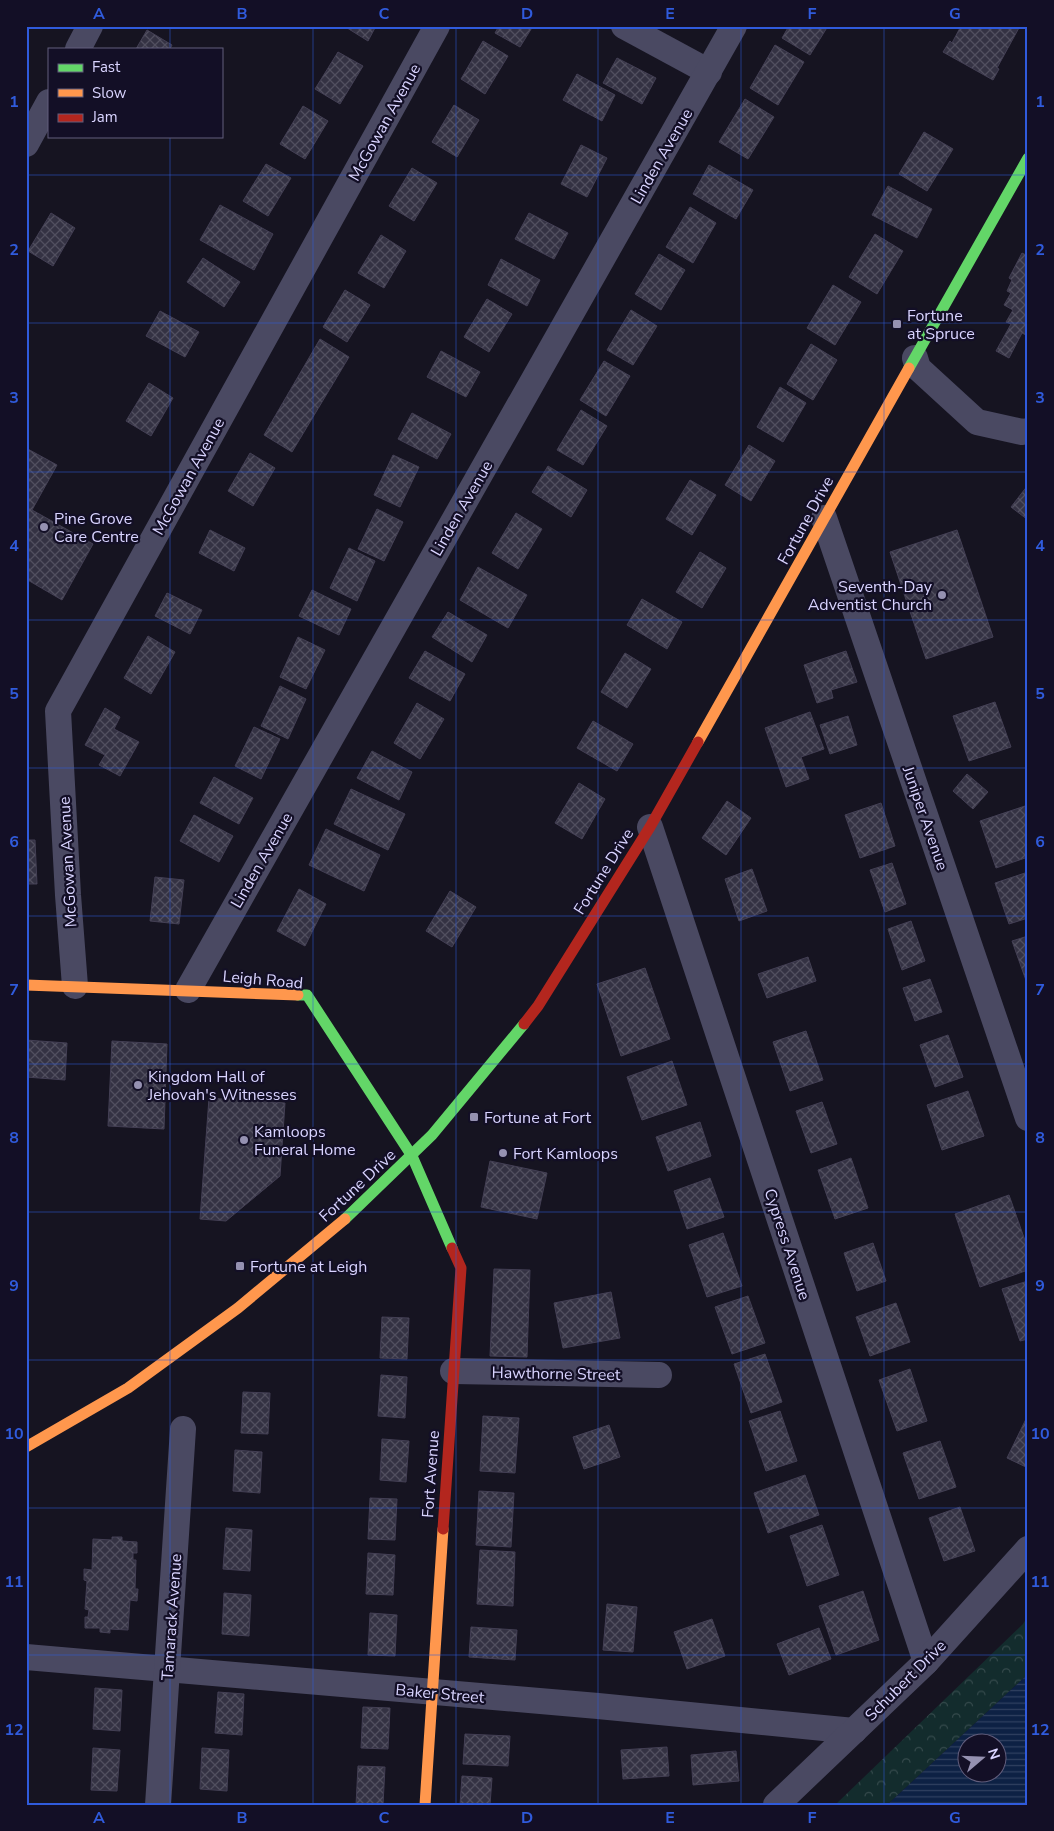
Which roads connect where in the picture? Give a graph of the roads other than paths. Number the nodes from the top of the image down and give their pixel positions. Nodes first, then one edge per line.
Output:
1 (90, 26) edge
2 (437, 26) edge
3 (624, 26) edge
4 (734, 26) edge
5 (79, 48) edge
6 (709, 72) junction
7 (48, 104) edge
8 (26, 144) edge
9 (1028, 158) edge
10 (915, 358) junction
11 (1028, 431) edge
12 (824, 518) junction
13 (650, 826) junction
14 (26, 984) edge
15 (75, 986) junction
16 (188, 990) junction
17 (1028, 1118) edge
18 (412, 1156) junction
19 (453, 1371) junction
20 (659, 1375) dead end
21 (183, 1429) dead end
22 (26, 1447) edge
23 (1028, 1549) edge
24 (26, 1657) edge
25 (926, 1662) junction
26 (167, 1670) junction
27 (432, 1693) junction
28 (854, 1731) junction
29 (158, 1805) edge
30 (425, 1805) edge
31 (776, 1805) edge

1 - 5 street
2 - 15 street, McGowan Avenue
3 - 6 street
4 - 6 street, Linden Avenue
6 - 16 street, Linden Avenue
7 - 8 street
9 - 10 main road, Fortune Drive
10 - 11 street
10 - 12 main road, Fortune Drive
12 - 13 main road, Fortune Drive
12 - 17 street, Juniper Avenue
13 - 18 main road, Fortune Drive
13 - 25 street, Cypress Avenue
14 - 15 main road, Leigh Road
15 - 16 main road, Leigh Road
16 - 18 main road, Leigh Road
18 - 19 main road, Fort Avenue
18 - 22 main road, Fortune Drive
19 - 20 street, Hawthorne Street
19 - 27 main road, Fort Avenue
21 - 26 street, Tamarack Avenue
23 - 25 street, Schubert Drive
24 - 26 street, Baker Street
25 - 28 street, Schubert Drive
26 - 27 street, Baker Street
26 - 29 street, Tamarack Avenue
27 - 28 street, Baker Street
27 - 30 main road, Fort Avenue
28 - 31 street, Schubert Drive

